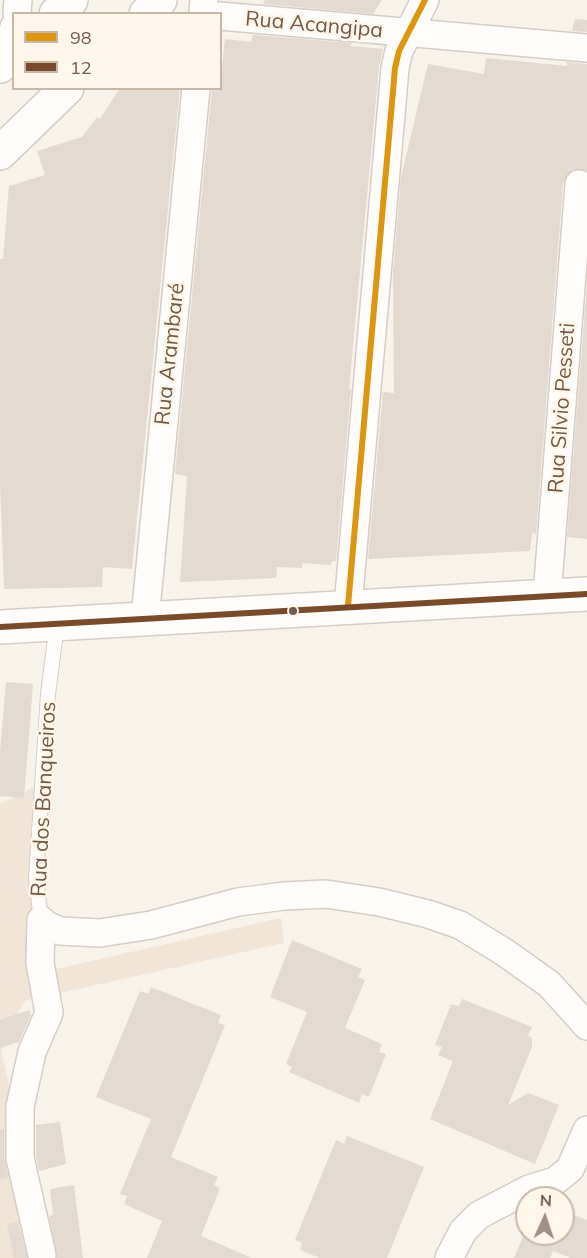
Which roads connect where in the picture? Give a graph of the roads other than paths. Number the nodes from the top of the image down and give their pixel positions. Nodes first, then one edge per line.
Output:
1 (70, 0) edge
2 (160, 0) edge
3 (425, 0) edge
4 (58, 12) edge
5 (148, 12) edge
6 (222, 16) edge
7 (407, 33) junction
8 (12, 35) edge
9 (587, 48) edge
10 (6, 60) edge
11 (66, 90) edge
12 (196, 90) edge
13 (0, 153) edge
14 (579, 184) dead end
15 (587, 594) edge
16 (547, 596) junction
17 (348, 606) junction
18 (145, 619) junction
19 (57, 624) junction
20 (0, 627) edge
21 (41, 920) junction
22 (587, 1026) edge
23 (587, 1130) edge
24 (42, 1255) dead end
25 (449, 1258) edge

1 - 4 main road
2 - 5 main road
3 - 7 street
6 - 7 street, Rua Acangipa
7 - 9 street, Rua Acangipa
7 - 17 street
8 - 10 street
11 - 13 main road
12 - 18 street, Rua Arambaré
14 - 16 street, Rua Silvio Pesseti
15 - 16 main road
16 - 17 main road
17 - 18 main road
18 - 19 main road
19 - 20 main road
19 - 21 lane, Rua dos Banqueiros
21 - 22 street, Rua dos Banqueiros
21 - 24 street
23 - 25 street

